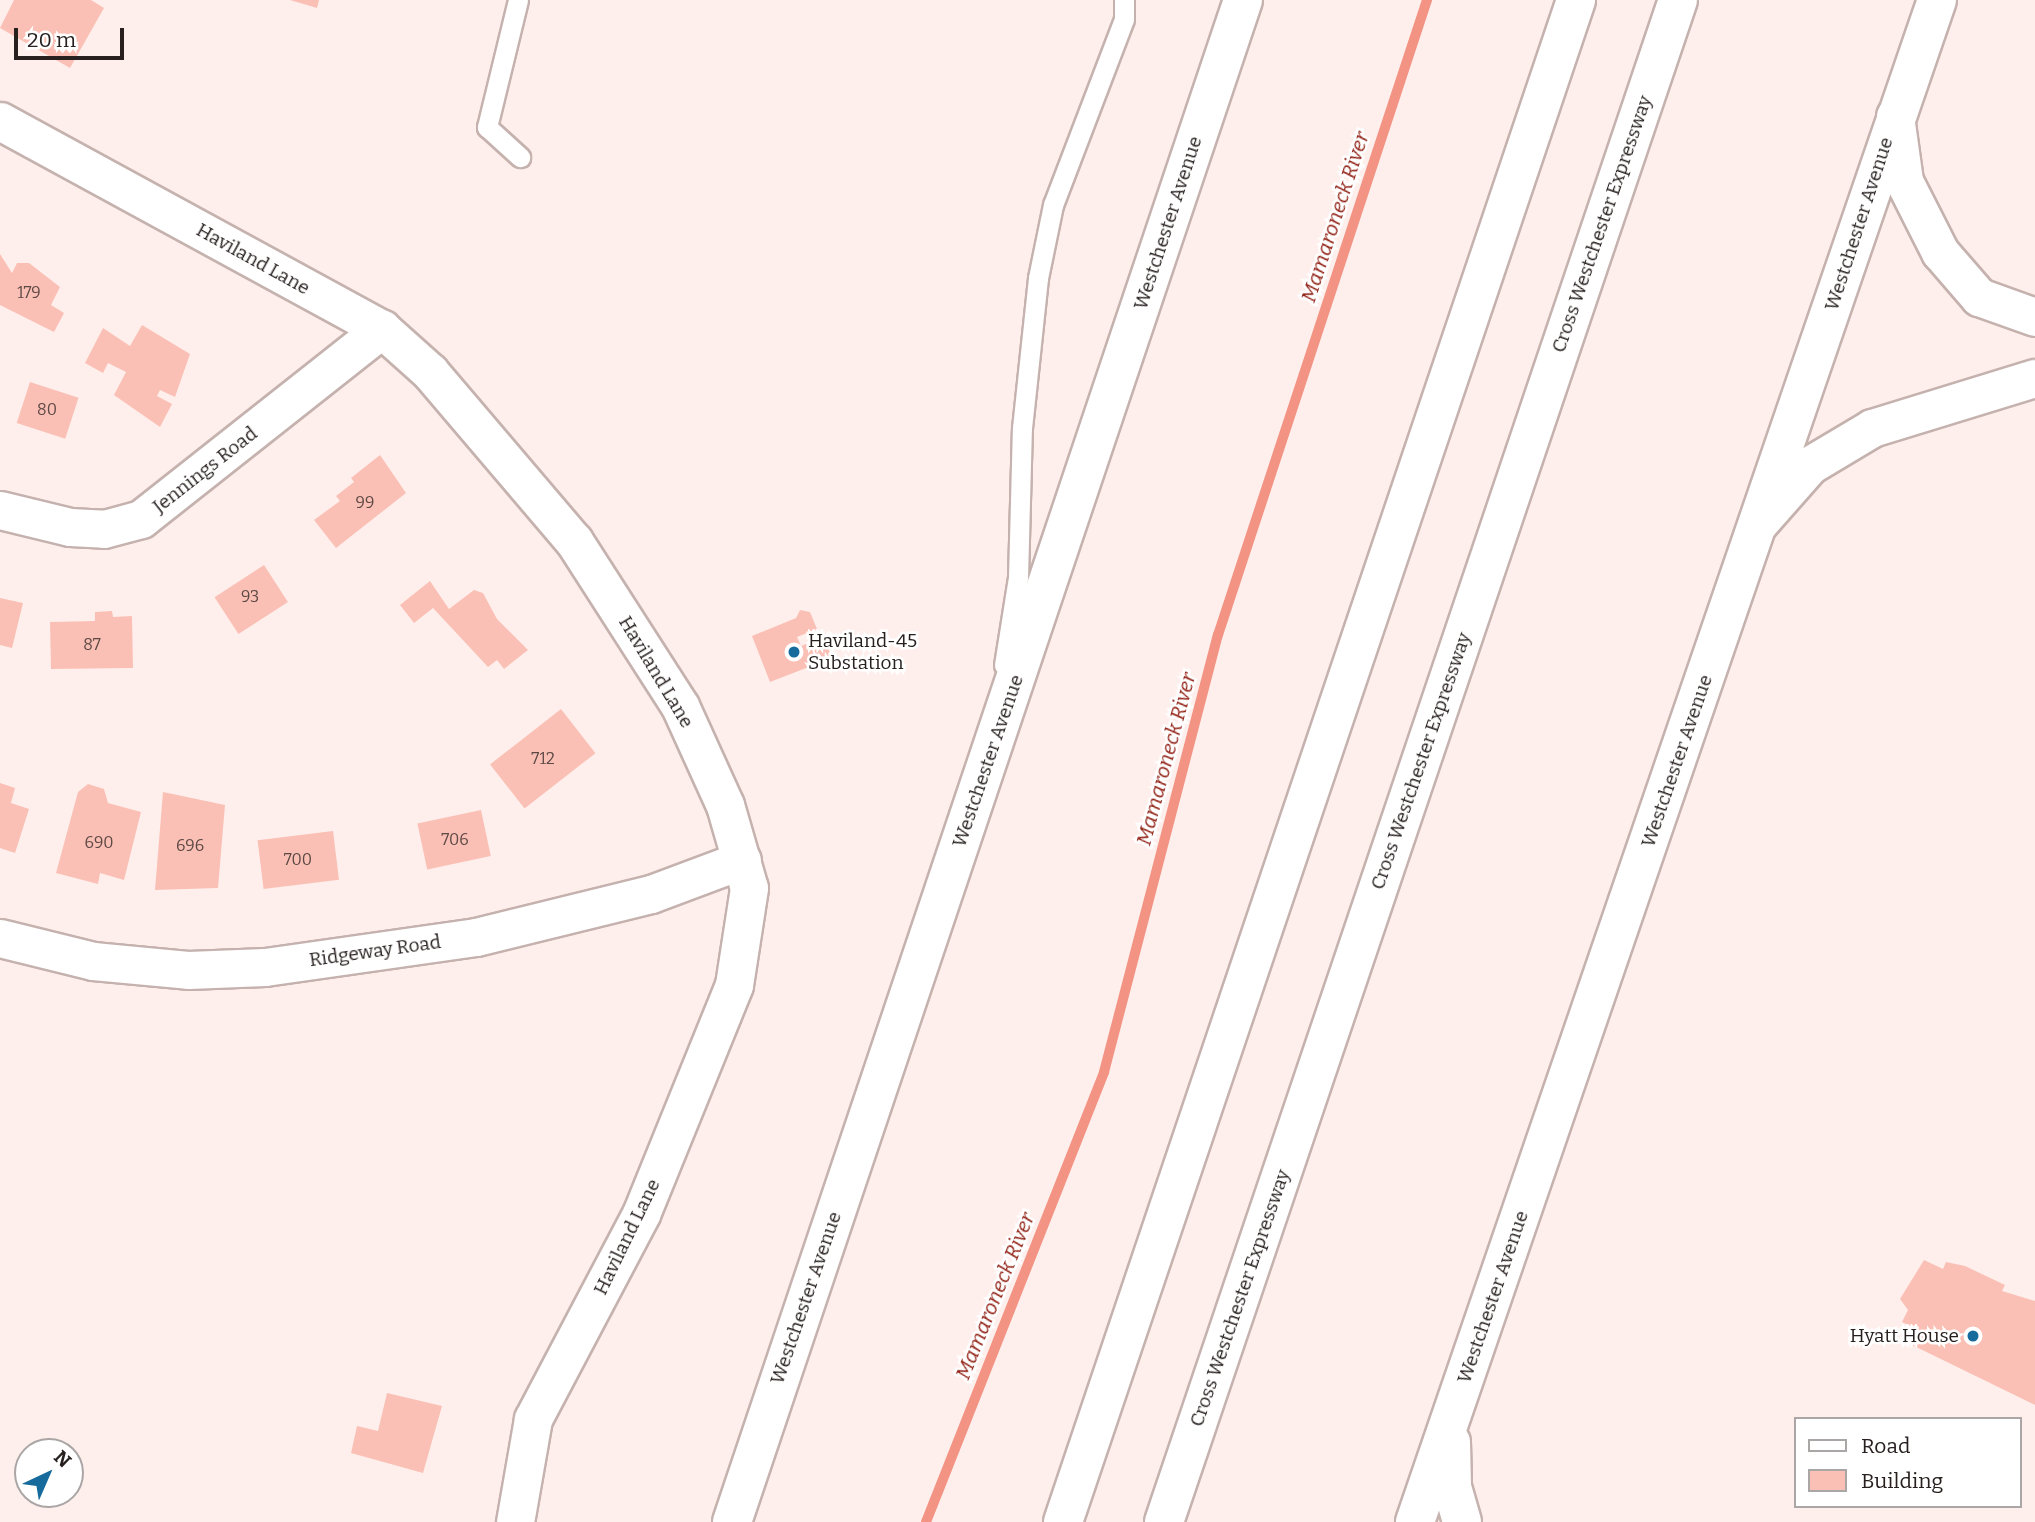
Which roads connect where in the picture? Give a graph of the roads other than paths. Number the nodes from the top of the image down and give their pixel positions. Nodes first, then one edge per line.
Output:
1 (517, 0) edge
2 (1125, 0) edge
3 (1243, 0) edge
4 (1576, 0) edge
5 (1678, 0) edge
6 (1937, 0) edge
7 (1895, 114) junction
8 (0, 121) edge
9 (520, 157) dead end
10 (2035, 317) edge
11 (382, 329) junction
12 (2035, 378) edge
13 (0, 510) edge
14 (1758, 524) junction
15 (988, 761) junction
16 (742, 860) junction
17 (0, 938) edge
18 (1451, 1421) junction
19 (515, 1522) edge
20 (732, 1522) edge
21 (1063, 1522) edge
22 (1164, 1522) edge
23 (1415, 1522) edge
24 (1462, 1522) edge

1 - 9 lane
2 - 15 lane
3 - 15 main road, Westchester Avenue
4 - 21 main road
5 - 22 main road, Cross Westchester Expressway
6 - 7 main road, Westchester Avenue
7 - 10 street
7 - 14 main road, Westchester Avenue
8 - 11 street, Haviland Lane
11 - 13 street, Jennings Road
11 - 16 street, Haviland Lane
12 - 14 street
14 - 18 main road, Westchester Avenue
15 - 20 main road, Westchester Avenue
16 - 17 street, Ridgeway Road
16 - 19 street, Haviland Lane
18 - 23 main road, Westchester Avenue
18 - 24 main road

